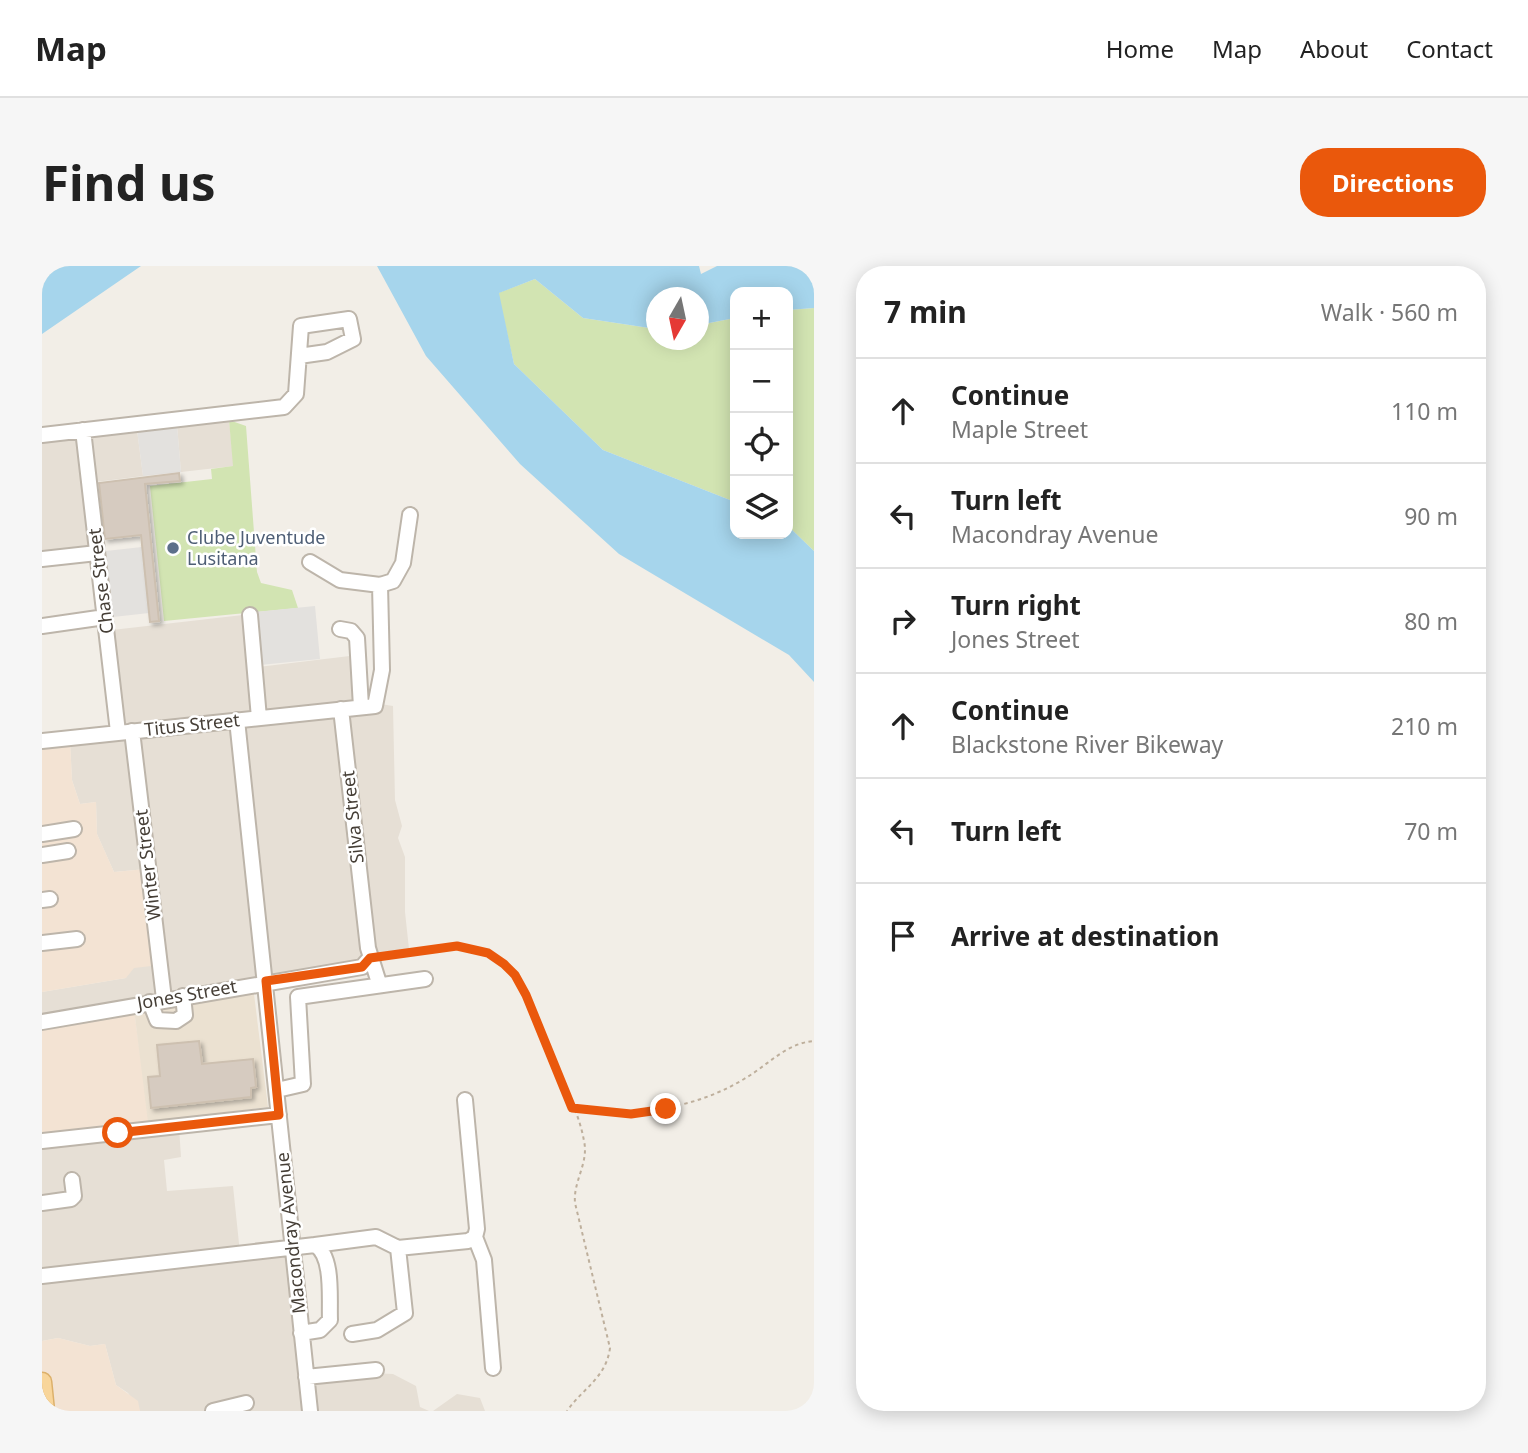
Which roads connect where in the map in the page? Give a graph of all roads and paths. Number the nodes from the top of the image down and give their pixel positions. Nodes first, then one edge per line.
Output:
1 (299, 356) dead end
2 (83, 430) junction
3 (42, 435) edge
4 (410, 515) dead end
5 (97, 553) junction
6 (42, 559) edge
7 (310, 562) dead end
8 (380, 585) junction
9 (250, 615) dead end
10 (105, 617) junction
11 (42, 626) edge
12 (340, 629) dead end
13 (368, 707) junction
14 (341, 709) junction
15 (259, 718) junction
16 (237, 720) junction
17 (125, 732) junction
18 (42, 741) edge
19 (74, 829) dead end
20 (42, 834) edge
21 (68, 851) dead end
22 (42, 855) edge
23 (77, 939) dead end
24 (42, 943) edge
25 (370, 958) junction
26 (425, 979) dead end
27 (266, 981) junction
28 (379, 984) junction
29 (183, 996) junction
30 (157, 1000) junction
31 (43, 1018) edge
32 (814, 1041) edge
33 (277, 1090) junction
34 (465, 1100) dead end
35 (572, 1108) junction
36 (279, 1115) junction
37 (42, 1141) edge
38 (72, 1180) dead end
39 (42, 1203) edge
40 (475, 1237) junction
41 (315, 1245) junction
42 (293, 1248) junction
43 (398, 1248) junction
44 (42, 1276) edge
45 (301, 1333) junction
46 (352, 1334) dead end
47 (493, 1368) dead end
48 (376, 1370) dead end
49 (306, 1377) junction
50 (246, 1403) dead end
51 (213, 1411) edge
52 (310, 1411) edge
53 (566, 1411) edge

1 - 2 street
2 - 3 street
2 - 5 street, Chase Street
4 - 8 street
5 - 6 street
5 - 10 street, Chase Street
7 - 8 street
8 - 13 street
9 - 15 street
10 - 11 street
10 - 17 street, Chase Street
12 - 13 street
13 - 14 street
14 - 15 street, Titus Street
14 - 25 street, Silva Street
15 - 16 street, Titus Street
16 - 17 street, Titus Street
16 - 27 street, Macondray Avenue
17 - 18 street, Titus Street
17 - 30 street, Winter Street
19 - 20 street
21 - 22 street
23 - 24 street
25 - 27 street, Jones Street
25 - 28 street, Silva Street
25 - 35 path
26 - 28 street
27 - 29 street, Jones Street
27 - 33 street, Macondray Avenue
28 - 33 street
29 - 30 street, Jones Street
29 - 30 street
30 - 31 street, Jones Street
32 - 35 path
33 - 36 street, Macondray Avenue
34 - 40 street
35 - 53 path
36 - 37 street
36 - 42 street, Macondray Avenue
38 - 39 street
40 - 43 street
40 - 47 street
41 - 42 street
41 - 43 street
41 - 45 street
42 - 44 street
42 - 45 street, Macondray Avenue
43 - 46 street
45 - 49 street, Macondray Avenue
48 - 49 street
49 - 52 street, Macondray Avenue
50 - 51 street

